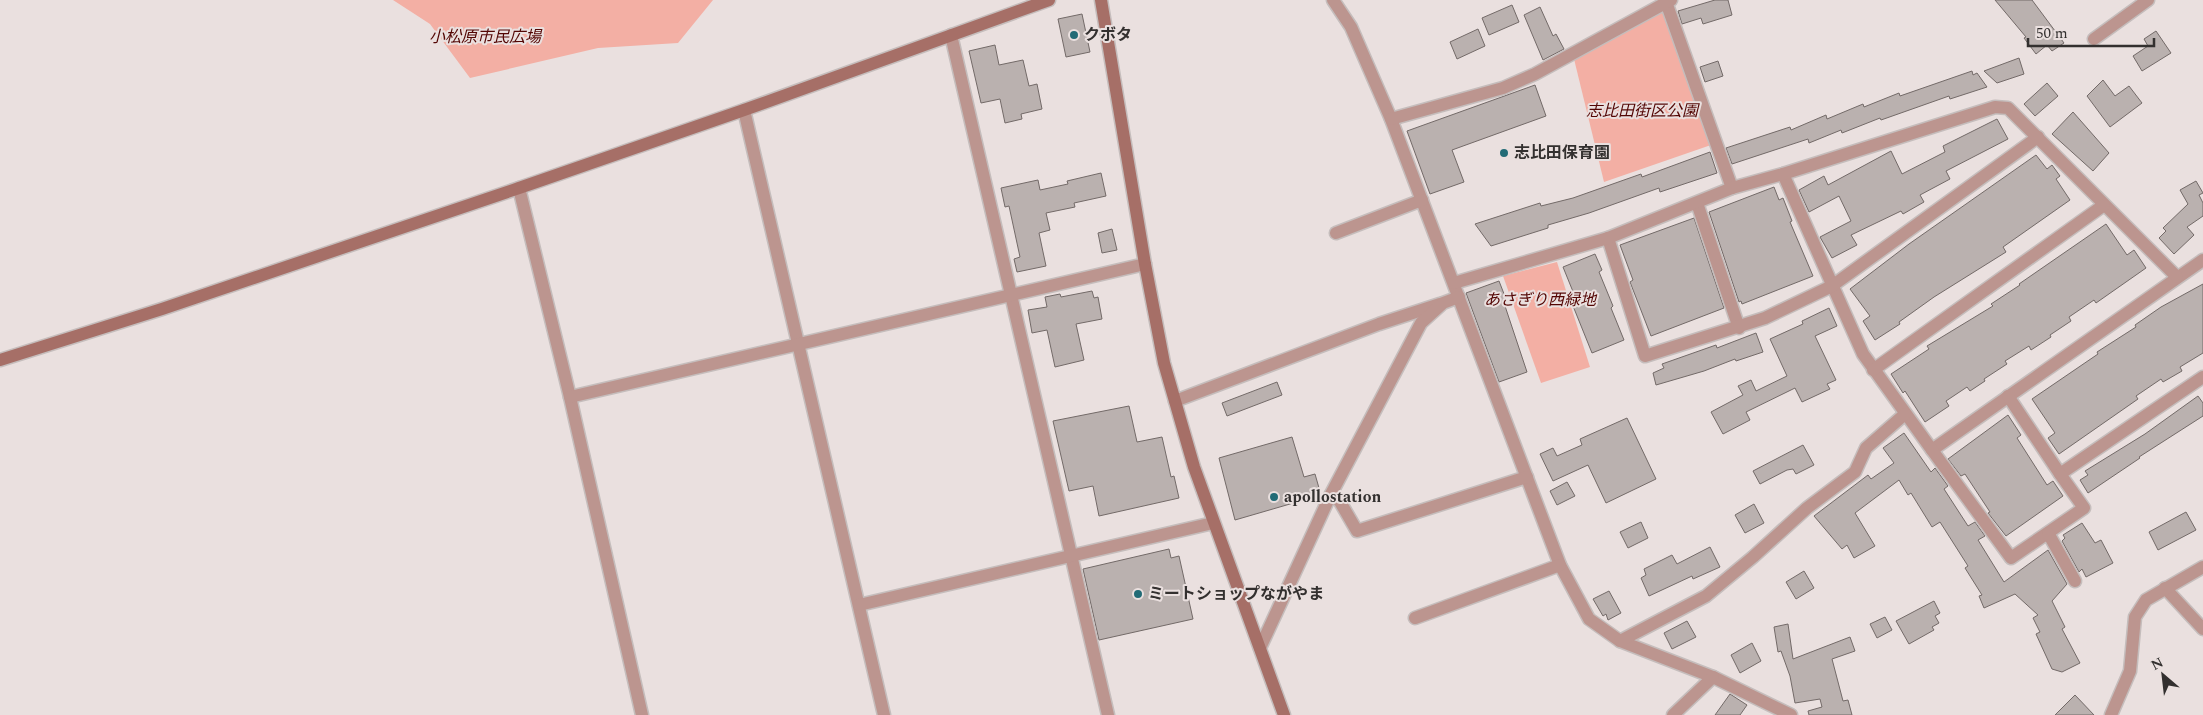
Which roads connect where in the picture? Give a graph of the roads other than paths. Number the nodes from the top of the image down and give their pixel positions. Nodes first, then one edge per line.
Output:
1 (1049, 0) edge
2 (1101, 0) edge
3 (1332, 0) edge
4 (2148, 0) edge
5 (1669, 1) edge
6 (951, 35) junction
7 (2094, 39) dead end
8 (744, 110) junction
9 (1391, 119) junction
10 (2038, 137) junction
11 (1783, 174) junction
12 (519, 188) junction
13 (1732, 188) junction
14 (1422, 200) junction
15 (1697, 203) junction
16 (2104, 205) junction
17 (1336, 233) dead end
18 (1608, 238) junction
19 (2203, 260) edge
20 (1145, 264) junction
21 (2177, 277) junction
22 (1454, 283) junction
23 (1832, 286) junction
24 (1012, 295) junction
25 (1459, 297) junction
26 (1443, 303) junction
27 (1739, 328) junction
28 (800, 345) junction
29 (0, 360) edge
30 (1873, 370) junction
31 (2203, 377) edge
32 (2008, 396) junction
33 (570, 397) junction
34 (1174, 401) junction
35 (1905, 414) junction
36 (1932, 450) junction
37 (2060, 474) junction
38 (1527, 478) junction
39 (1330, 496) junction
40 (1213, 523) junction
41 (2048, 533) junction
42 (1071, 556) junction
43 (1560, 566) junction
44 (2203, 567) edge
45 (2075, 581) dead end
46 (2165, 588) junction
47 (859, 605) junction
48 (1414, 618) dead end
49 (2203, 629) edge
50 (1620, 642) junction
51 (1260, 648) junction
52 (1713, 677) junction
53 (642, 715) edge
54 (884, 715) edge
55 (1108, 715) edge
56 (1284, 715) edge
57 (1673, 715) edge
58 (1791, 715) edge
59 (2110, 715) edge

1 - 6 street
2 - 20 street
3 - 9 street
4 - 7 street
5 - 9 street
5 - 13 street
6 - 8 street
6 - 24 street
8 - 12 street
8 - 28 street
9 - 14 street
10 - 11 street
10 - 16 street
10 - 23 street
11 - 13 street
11 - 23 street
12 - 29 street
12 - 33 street
13 - 15 street
14 - 17 street
14 - 22 street
15 - 18 street
15 - 27 street
16 - 21 street
16 - 30 street
18 - 22 street
18 - 27 street
19 - 21 street
20 - 24 street
20 - 34 street
21 - 32 street
22 - 25 street
23 - 27 street
23 - 30 street
24 - 28 street
24 - 42 street
25 - 26 street
25 - 38 street
26 - 34 street
26 - 39 street
28 - 33 street
28 - 47 street
30 - 35 street
31 - 37 street
32 - 36 street
32 - 37 street
33 - 53 street
34 - 40 street
35 - 36 street
35 - 50 street
36 - 41 street
37 - 41 street
38 - 39 street
38 - 43 street
39 - 51 street
40 - 42 street
40 - 51 street
41 - 45 street
42 - 47 street
42 - 55 street
43 - 48 street
43 - 50 street
44 - 46 street
46 - 49 street
46 - 59 street
47 - 54 street
50 - 52 street
51 - 56 street
52 - 57 street
52 - 58 street

